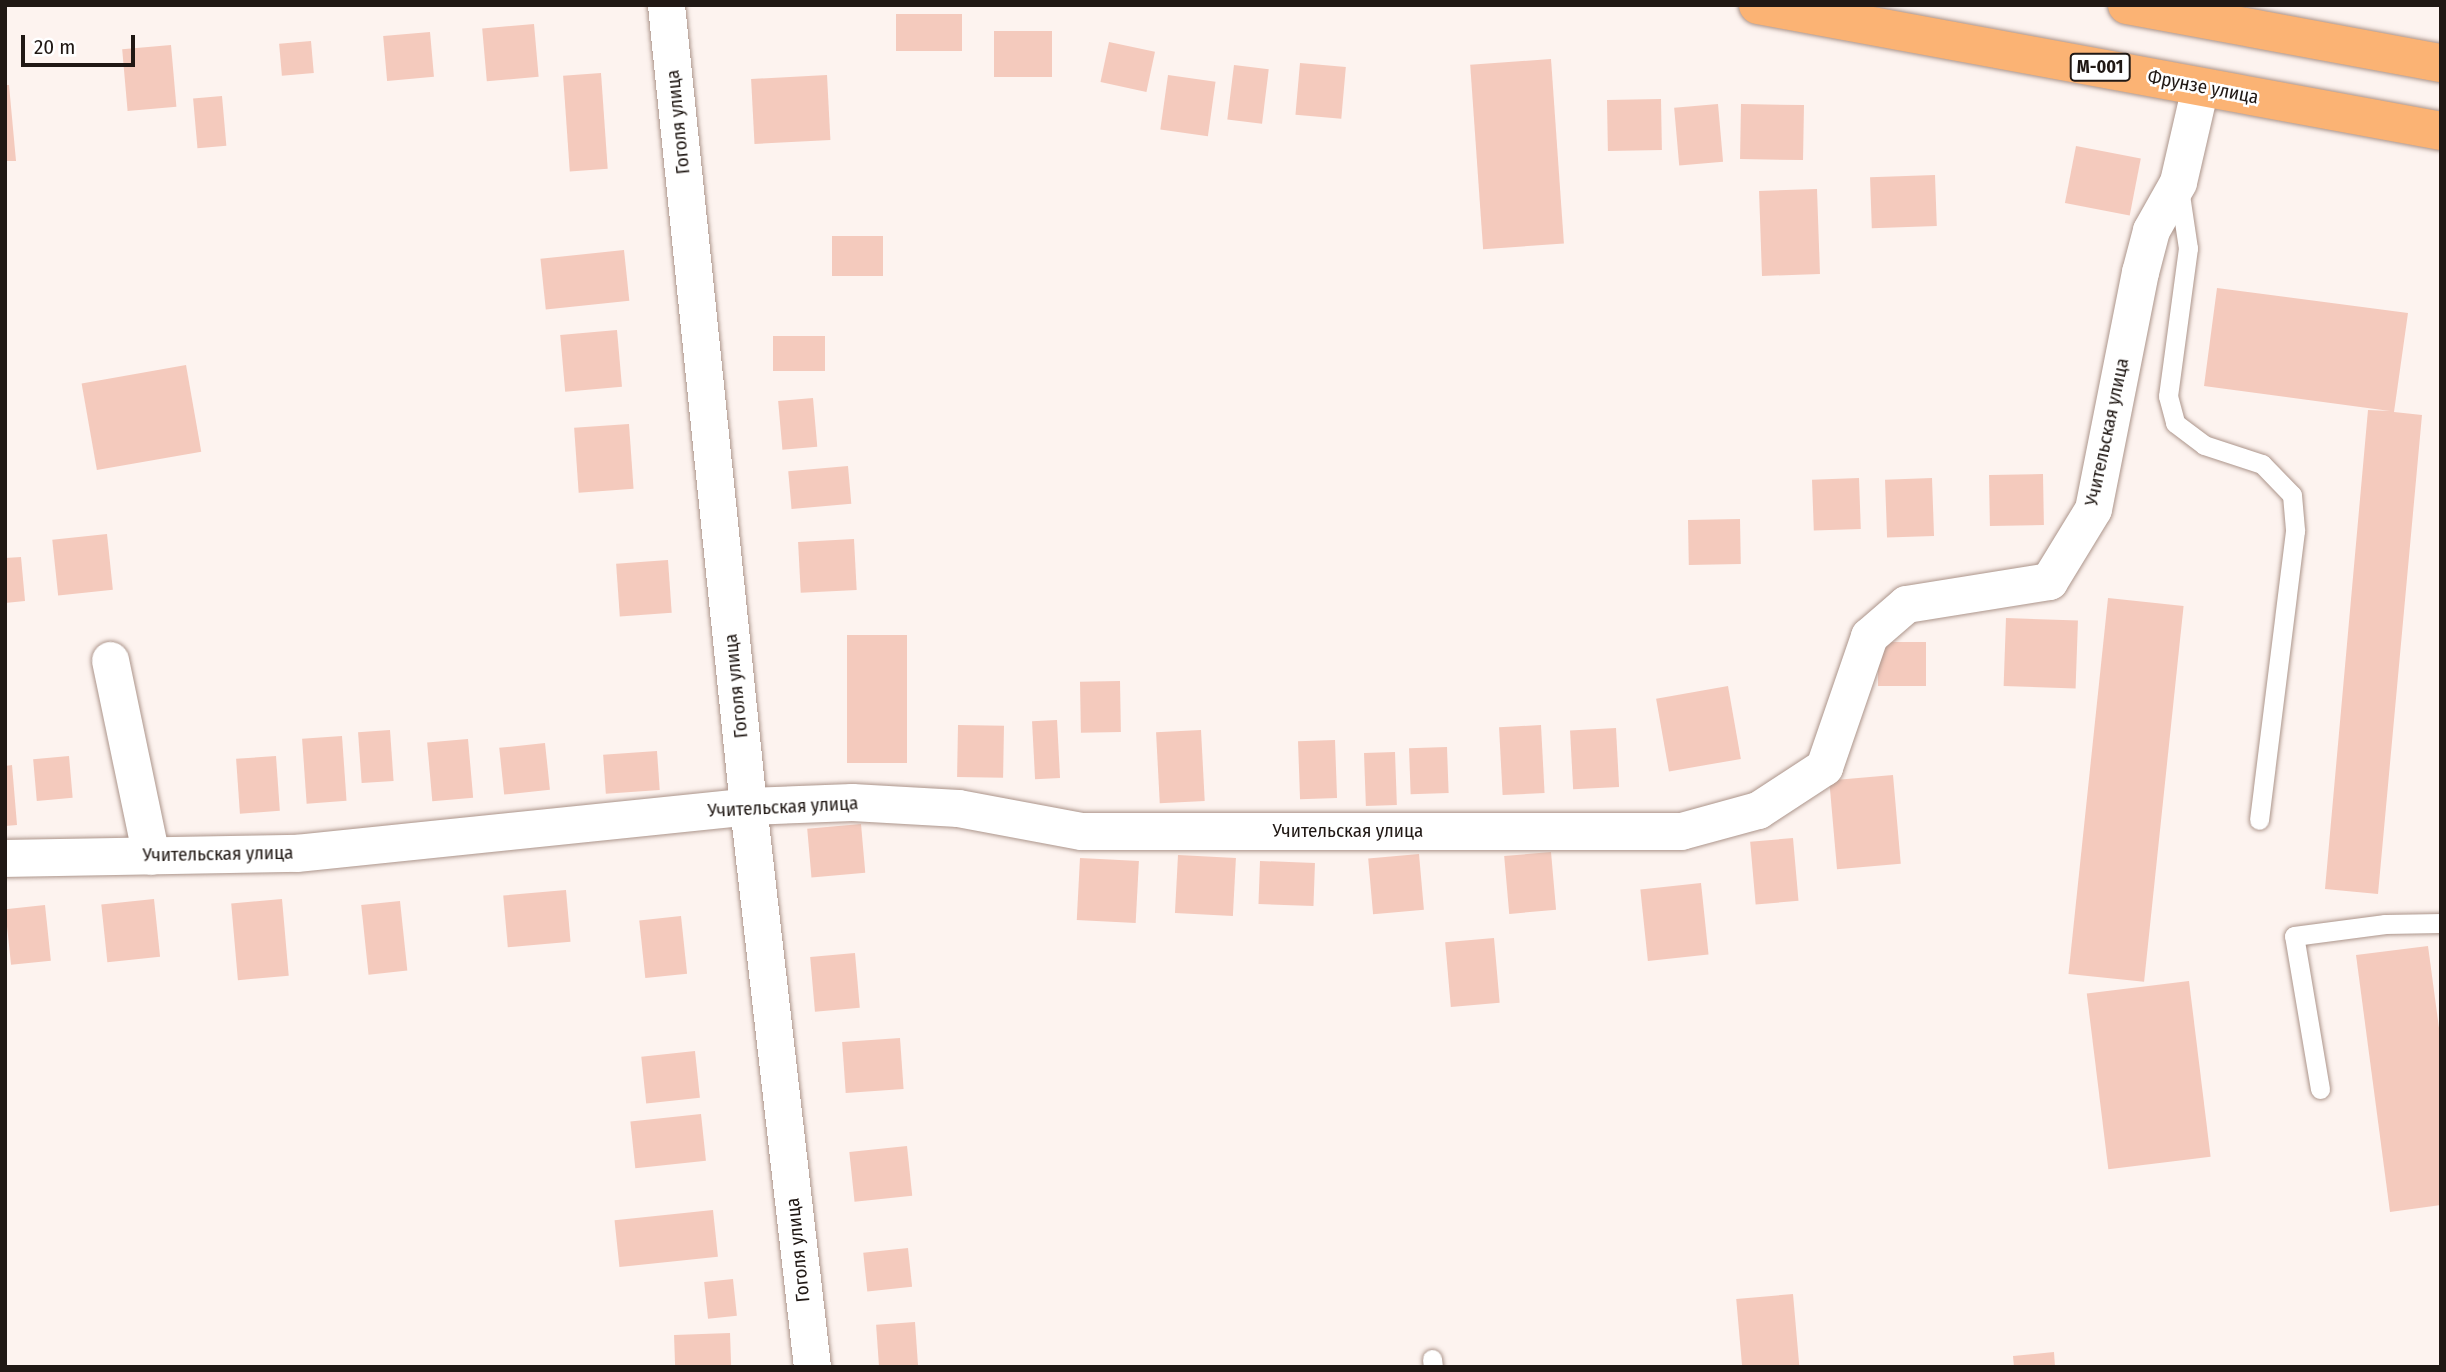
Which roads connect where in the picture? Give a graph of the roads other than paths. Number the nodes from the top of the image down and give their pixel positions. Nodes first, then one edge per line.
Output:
1 (666, 5) edge
2 (1758, 5) edge
3 (2149, 7) edge
4 (2441, 63) edge
5 (2200, 87) junction
6 (2441, 131) edge
7 (2178, 182) junction
8 (110, 660) dead end
9 (748, 806) junction
10 (2259, 820) dead end
11 (151, 856) junction
12 (5, 858) edge
13 (2441, 923) edge
14 (2320, 1089) dead end
15 (812, 1367) edge

1 - 9 street, Гоголя улица
2 - 5 main road, Фрунзе улица / M-001
3 - 4 main road
5 - 6 main road, Фрунзе улица / M-001
5 - 7 street, Учительская улица
7 - 9 street, Учительская улица
7 - 10 lane
8 - 11 street
9 - 11 street, Учительская улица
9 - 15 street, Гоголя улица
11 - 12 street, Учительская улица
13 - 14 lane

